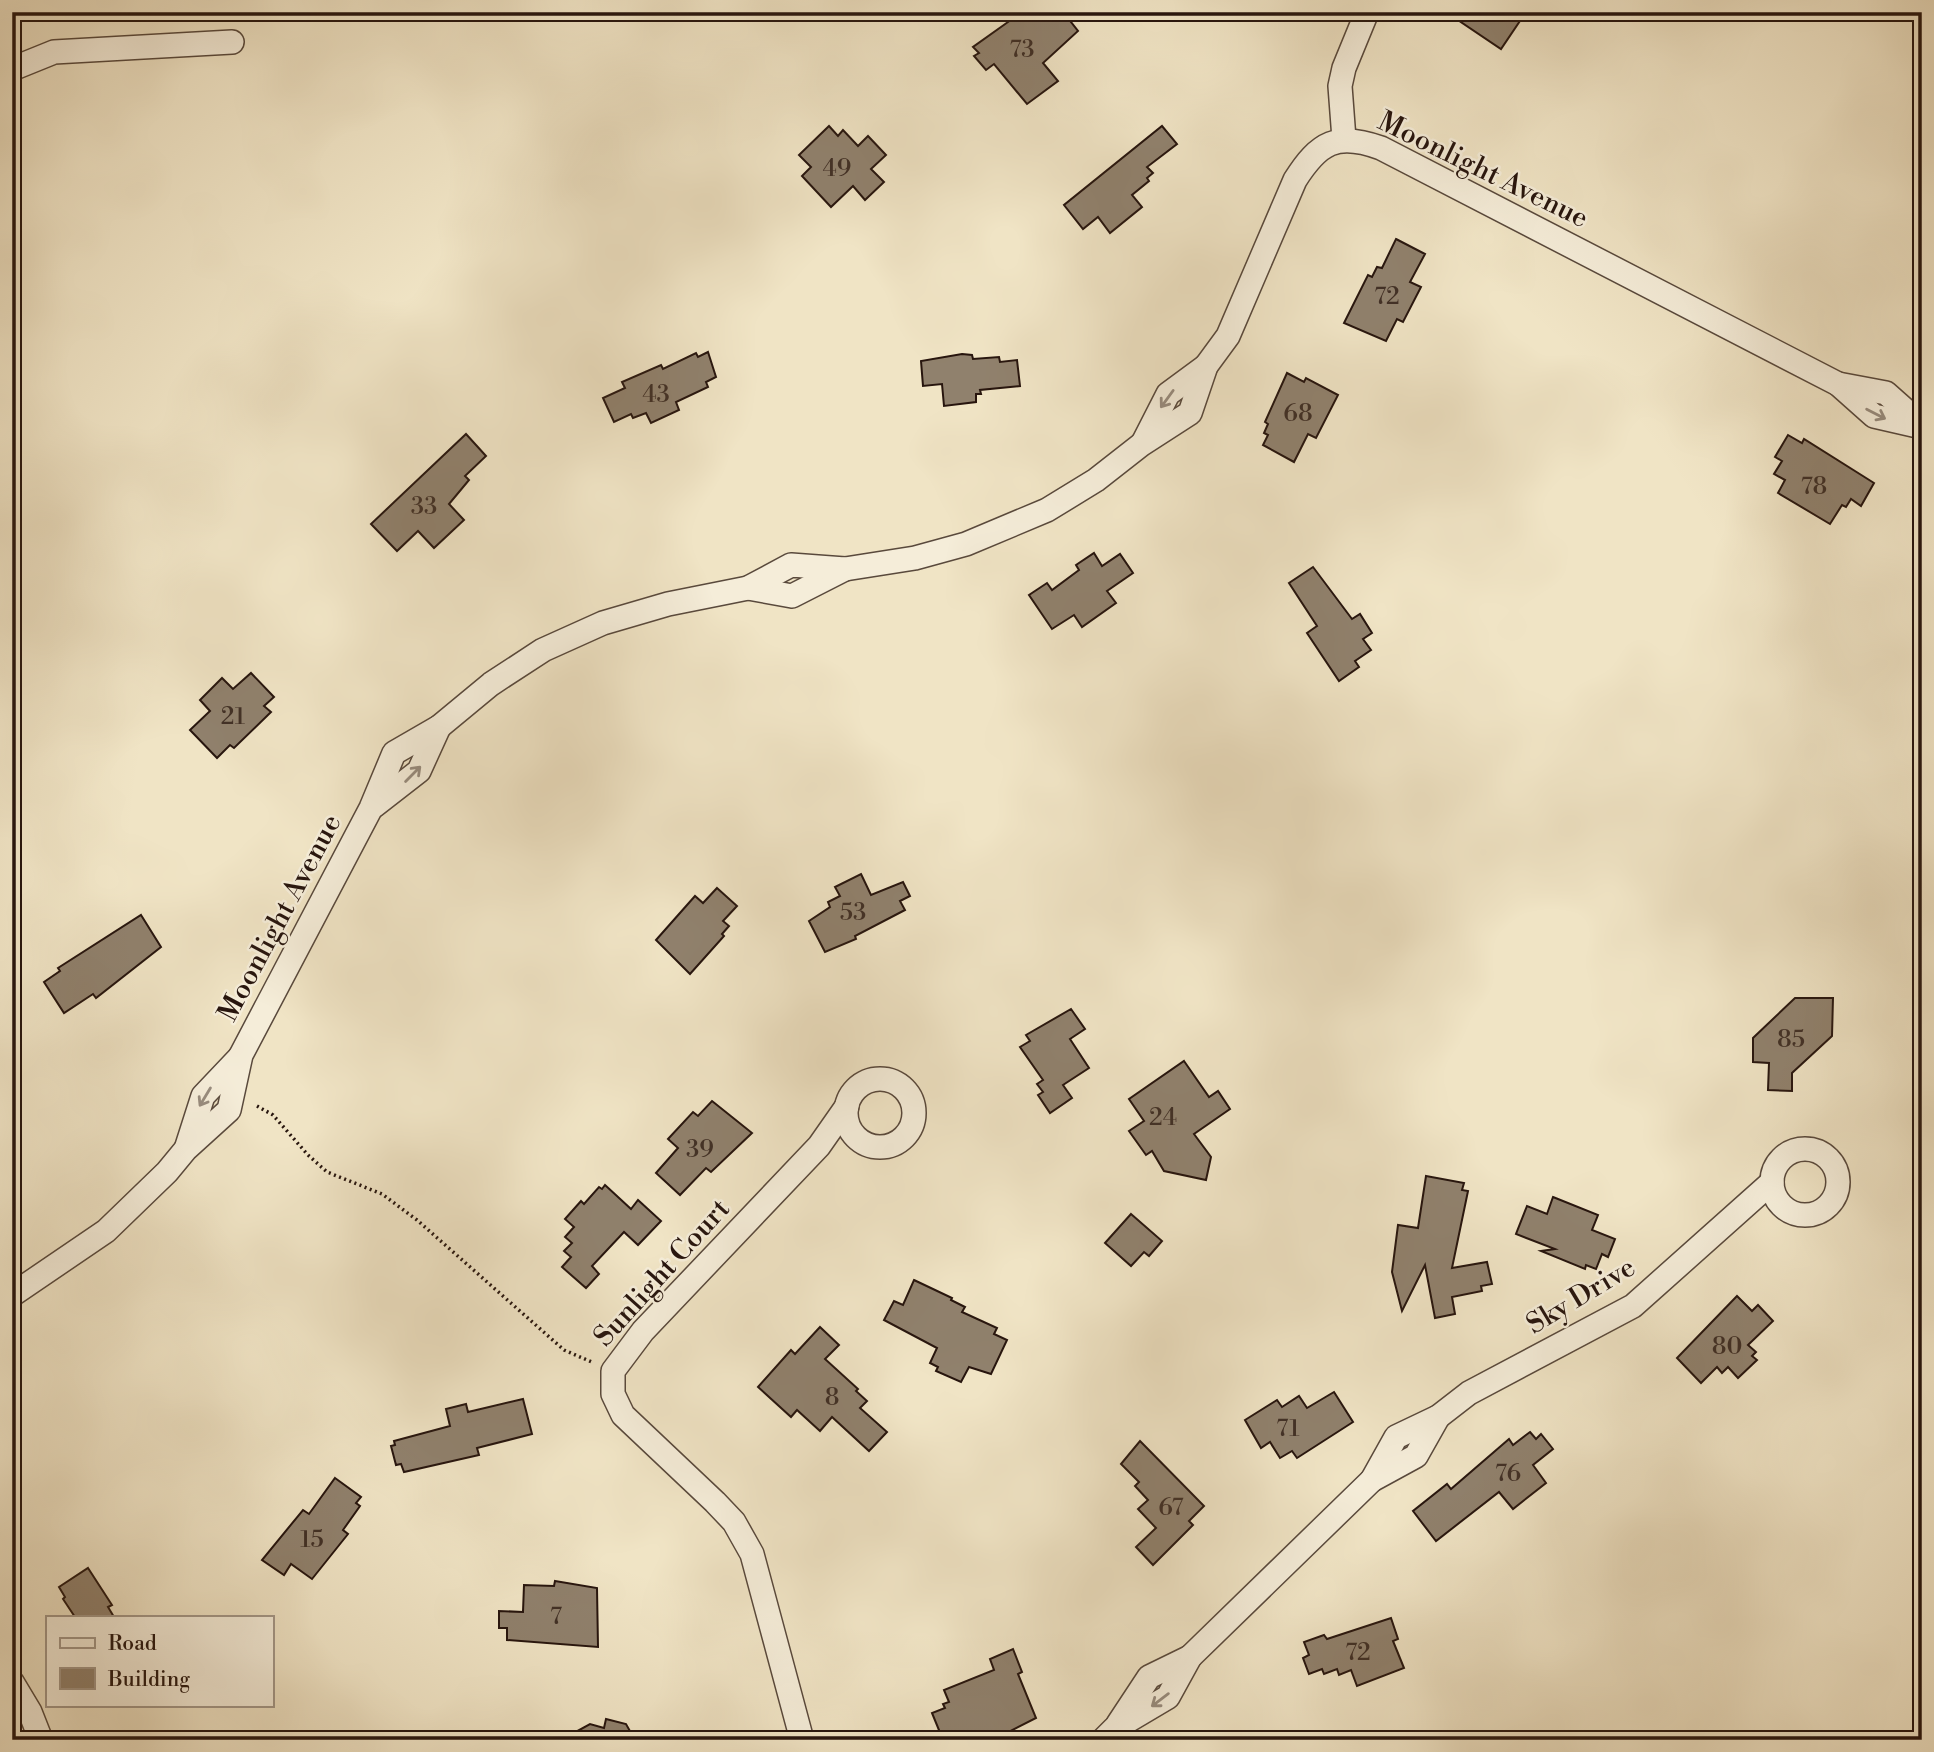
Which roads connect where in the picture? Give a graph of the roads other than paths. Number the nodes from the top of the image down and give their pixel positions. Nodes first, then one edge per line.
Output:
1 (1367, 12) edge
2 (232, 42) dead end
3 (12, 69) edge
4 (1344, 139) junction
5 (1916, 423) edge
6 (845, 1135) junction
7 (1772, 1182) junction
8 (1742, 1209) junction
9 (1787, 1210) junction
10 (12, 1296) edge
11 (12, 1682) edge
12 (1109, 1735) edge
13 (41, 1740) edge
14 (802, 1740) edge

1 - 4 street
2 - 3 street
4 - 5 street, Moonlight Avenue
4 - 10 street, Moonlight Avenue
6 - 6 street
6 - 14 street, Sunlight Court
7 - 8 street, Sky Drive
7 - 9 street
7 - 9 street
8 - 9 street
8 - 12 street, Sky Drive
11 - 13 street

